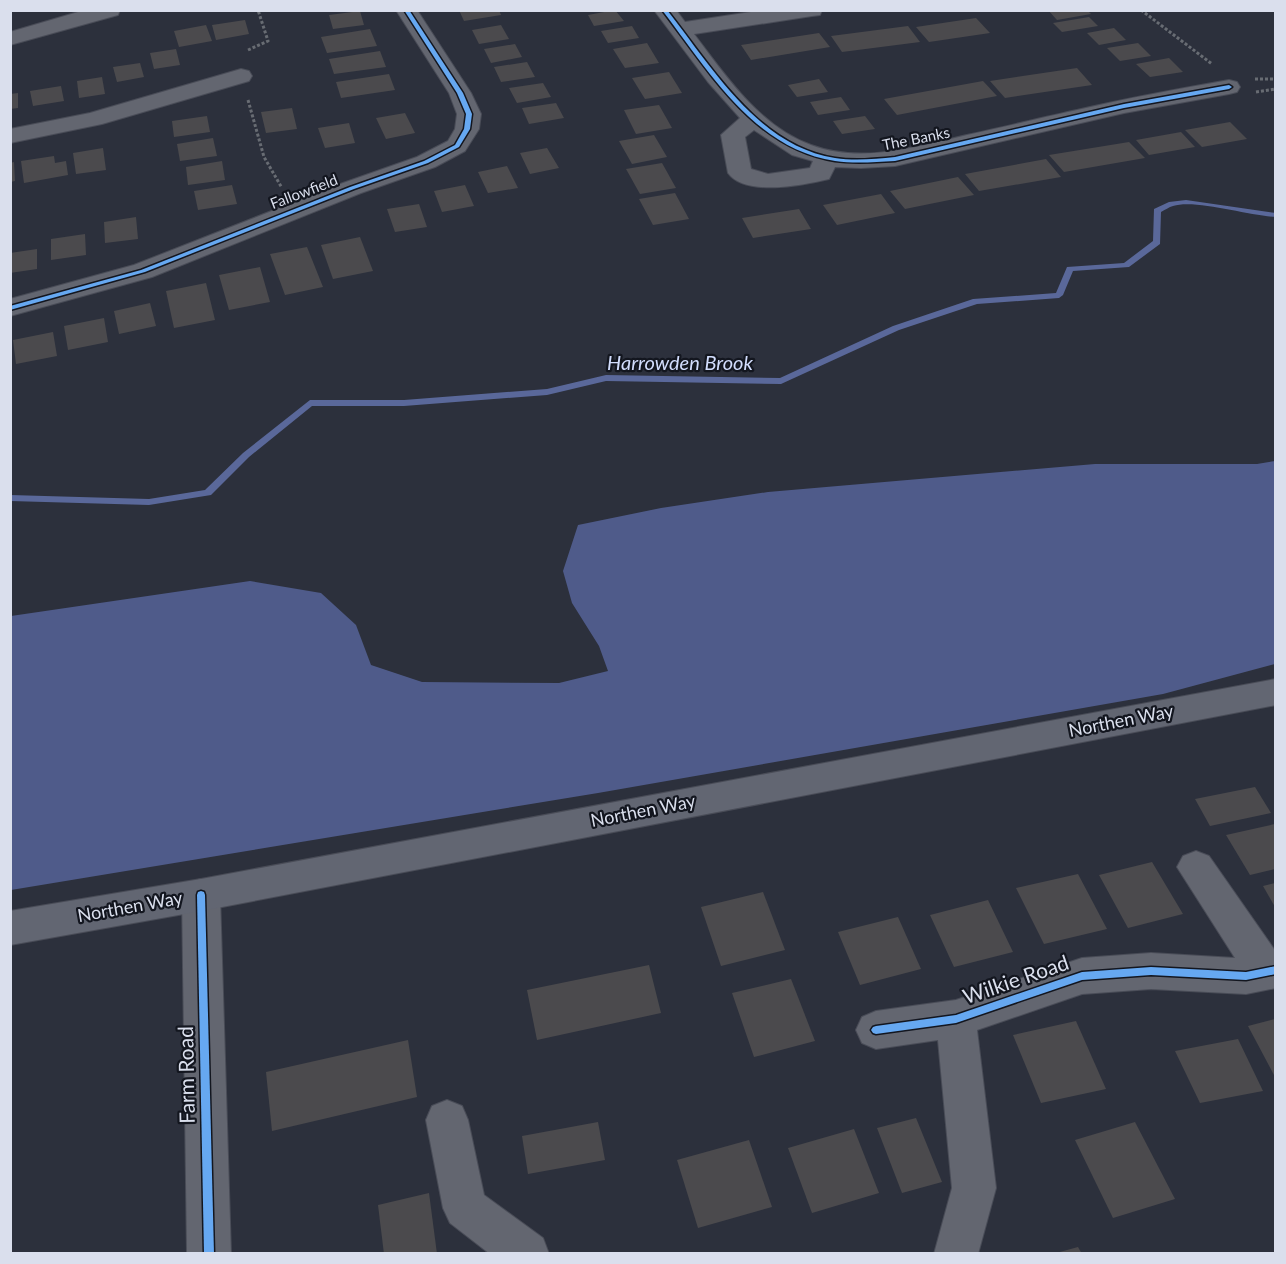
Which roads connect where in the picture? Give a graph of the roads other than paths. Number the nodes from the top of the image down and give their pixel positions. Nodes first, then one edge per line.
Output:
1 (110, 10) edge
2 (406, 10) edge
3 (664, 10) edge
4 (812, 10) edge
5 (680, 29) junction
6 (10, 39) edge
7 (242, 75) road end
8 (1229, 87) road end
9 (753, 119) junction
10 (10, 136) edge
11 (826, 158) junction
12 (10, 308) edge
13 (1275, 692) edge
14 (1196, 867) dead end
15 (201, 895) junction
16 (10, 928) edge
17 (1271, 971) edge
18 (956, 1019) junction
19 (876, 1030) dead end
20 (447, 1120) dead end
21 (209, 1254) edge
22 (527, 1254) edge
23 (956, 1254) edge

1 - 6 street
2 - 12 street, Fallowfield
3 - 5 street, The Banks
4 - 5 street
5 - 9 street, The Banks
7 - 10 street
8 - 11 street, The Banks
9 - 11 street, The Banks
9 - 11 street
13 - 15 main road, Northen Way
14 - 17 street
15 - 16 main road, Northen Way
15 - 21 street, Farm Road
17 - 18 street, Wilkie Road
18 - 19 street, Wilkie Road
18 - 23 street, Wilkie Road
20 - 22 street

